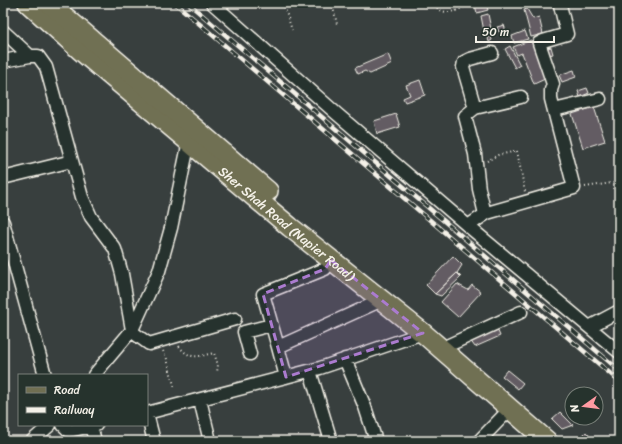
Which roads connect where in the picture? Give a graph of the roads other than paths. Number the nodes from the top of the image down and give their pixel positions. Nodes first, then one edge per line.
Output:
1 (28, 3) edge
2 (49, 3) edge
3 (212, 3) edge
4 (560, 4) dead end
5 (3, 31) edge
6 (492, 53) dead end
7 (30, 56) junction
8 (3, 61) edge
9 (521, 97) dead end
10 (600, 99) dead end
11 (475, 108) junction
12 (554, 110) junction
13 (194, 136) junction
14 (72, 161) junction
15 (3, 178) edge
16 (485, 214) junction
17 (3, 222) edge
18 (468, 226) junction
19 (331, 260) junction
20 (382, 300) junction
21 (619, 311) edge
22 (521, 312) dead end
23 (235, 319) dead end
24 (272, 325) junction
25 (588, 327) junction
26 (132, 331) junction
27 (423, 333) junction
28 (449, 345) junction
29 (278, 347) junction
30 (619, 352) edge
31 (250, 354) dead end
32 (346, 359) junction
33 (310, 371) junction
34 (45, 374) edge
35 (95, 374) edge
36 (286, 378) junction
37 (200, 400) junction
38 (510, 409) junction
39 (148, 414) edge
40 (148, 418) edge
41 (49, 426) edge
42 (64, 426) edge
43 (93, 426) edge
44 (32, 441) edge
45 (95, 441) edge
46 (154, 441) edge
47 (210, 441) edge
48 (331, 441) edge
49 (376, 441) edge
50 (479, 441) edge
51 (547, 441) edge
52 (560, 441) edge

1 - 13 main road, Sher Shah Road (Napier Road)
2 - 13 main road, Sher Shah Road (Napier Road)
3 - 18 street
4 - 12 street
5 - 7 street
6 - 11 street
7 - 8 street
7 - 14 street
9 - 11 street
10 - 12 street
11 - 16 street
12 - 16 street
13 - 19 main road, Sher Shah Road (Napier Road)
13 - 26 street
13 - 28 main road, Sher Shah Road (Napier Road)
14 - 15 street
14 - 26 street
16 - 18 street
17 - 34 street
18 - 25 street
19 - 20 main road, Sher Shah Road (Napier Road)
19 - 24 street
20 - 27 main road, Sher Shah Road (Napier Road)
20 - 29 street
21 - 25 street
22 - 28 street
23 - 26 street
24 - 29 street
24 - 31 street
25 - 30 street
26 - 35 street
27 - 32 street
27 - 38 main road, Sher Shah Road (Napier Road)
28 - 52 main road, Sher Shah Road (Napier Road)
29 - 36 street
32 - 33 street
32 - 49 street
33 - 36 street
33 - 48 street
36 - 37 street
37 - 39 street
37 - 47 street
38 - 50 street
38 - 51 main road, Sher Shah Road (Napier Road)
40 - 46 street
41 - 44 street
42 - 43 street
43 - 45 street

